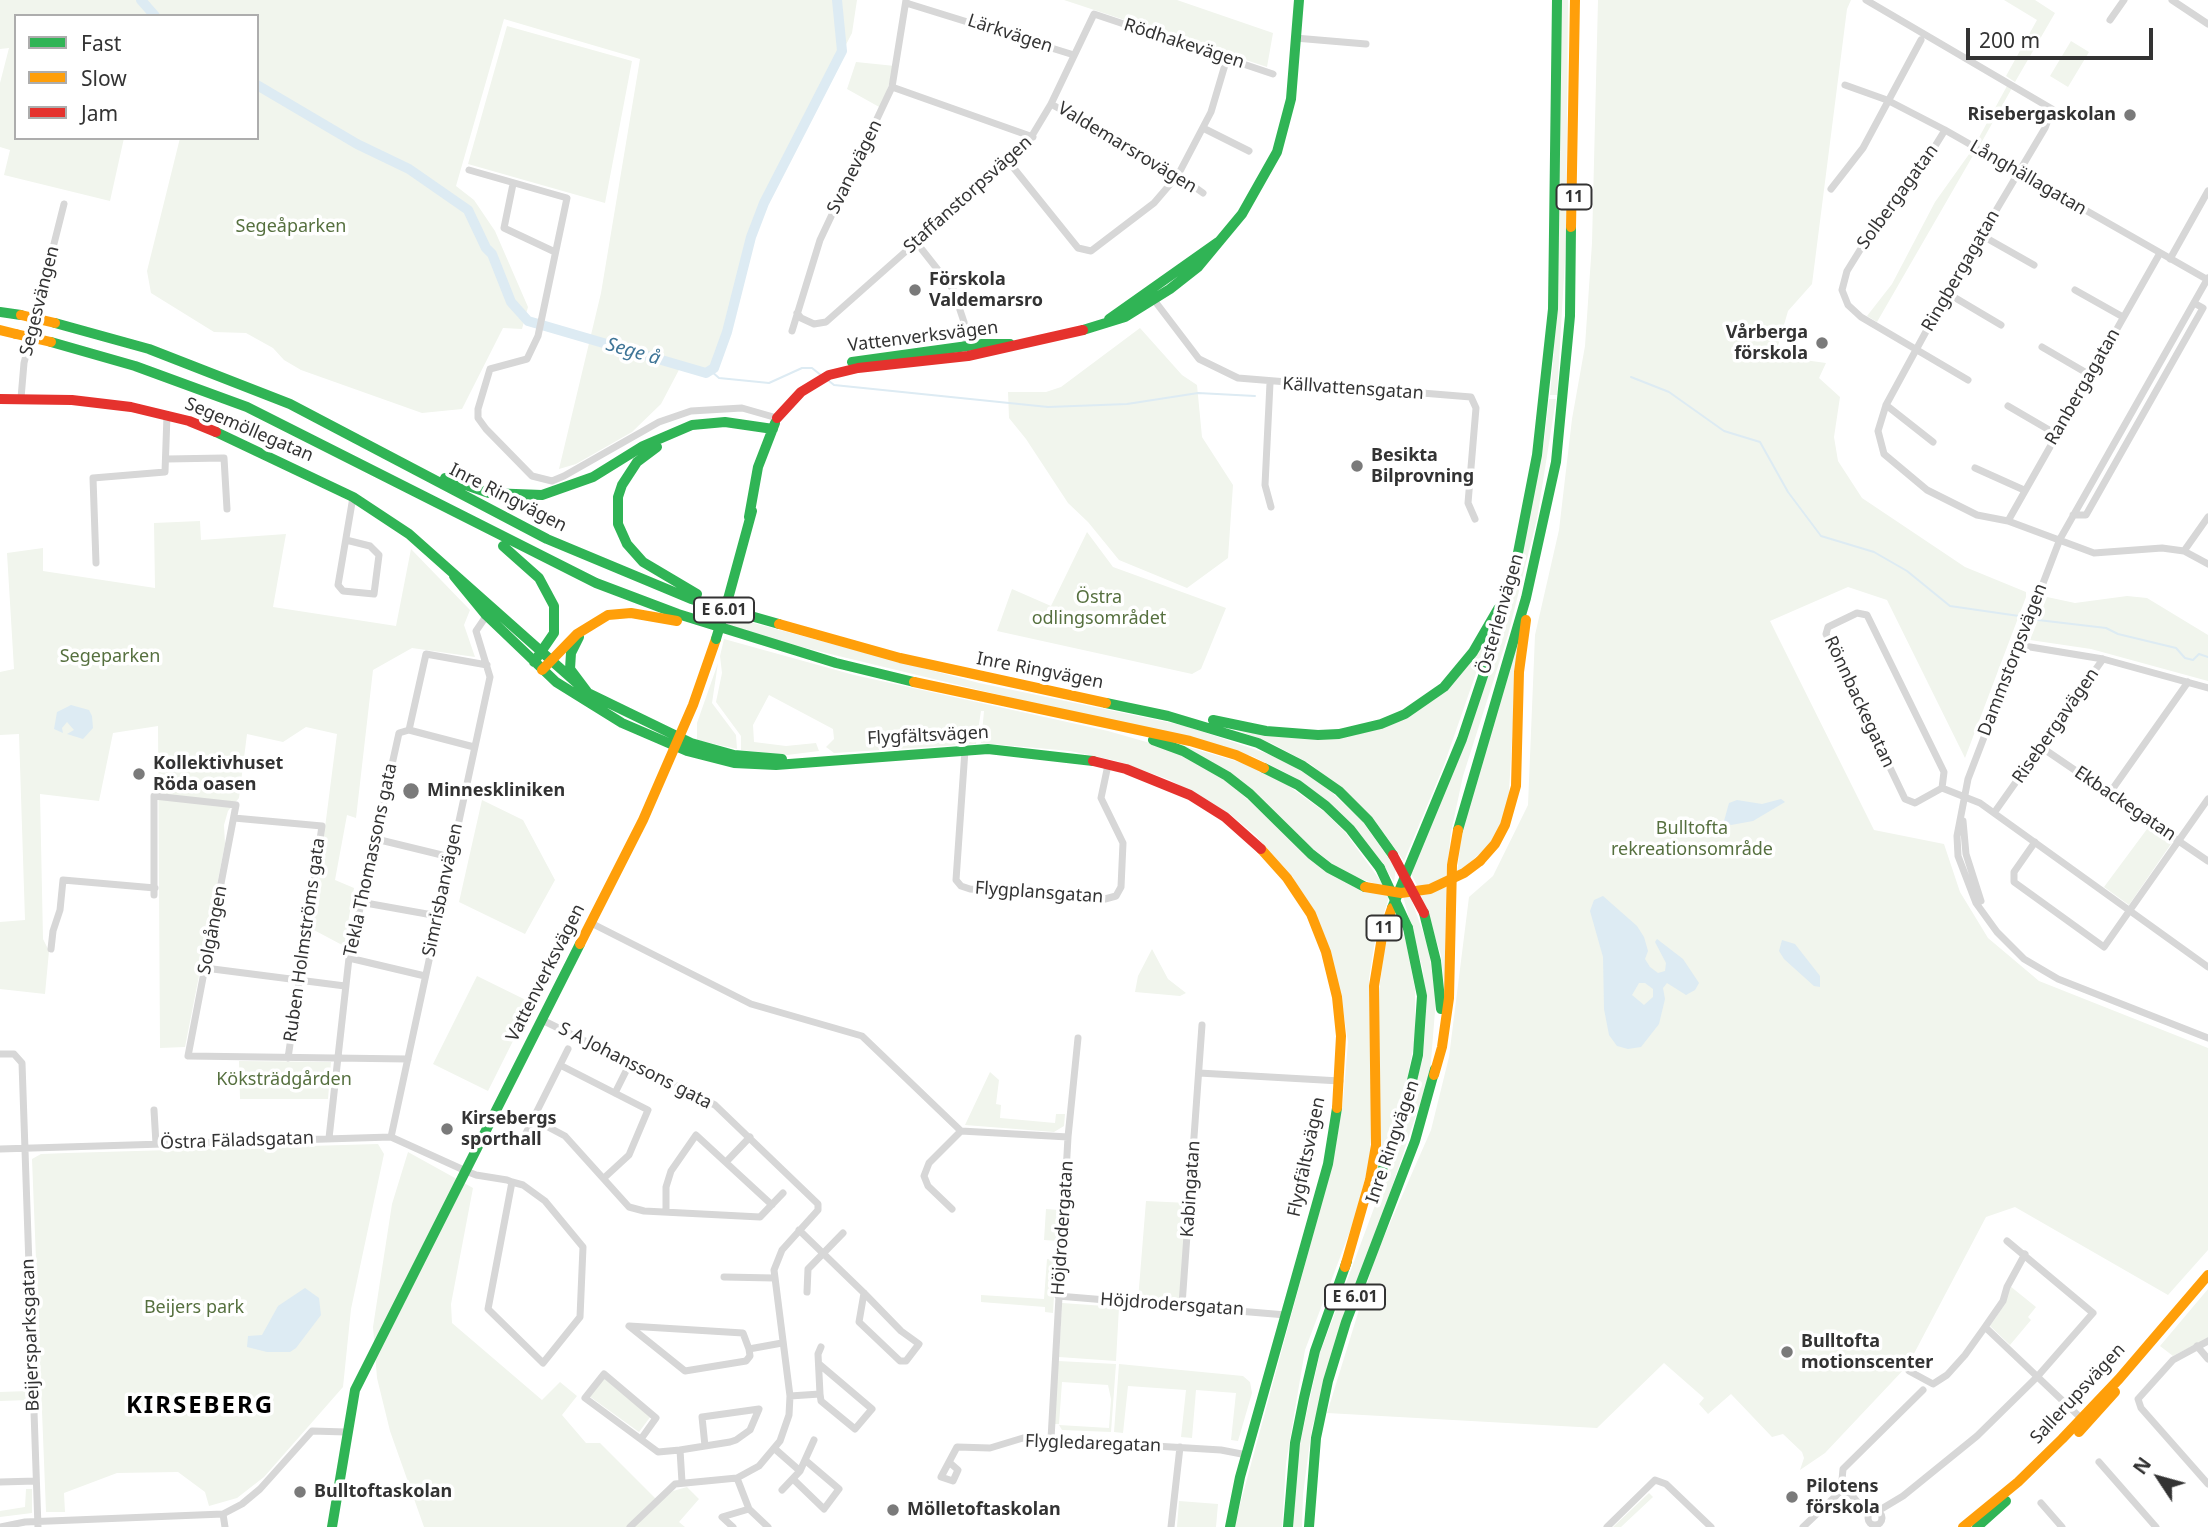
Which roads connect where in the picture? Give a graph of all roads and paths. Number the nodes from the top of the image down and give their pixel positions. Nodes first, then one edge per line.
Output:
1 (1298, 0) edge
2 (1557, 0) edge
3 (1575, 0) edge
4 (1866, 0) edge
5 (2124, 0) edge
6 (2172, 0) edge
7 (906, 1) edge
8 (1094, 14) joint
9 (2110, 20) dead end
10 (2208, 24) edge
11 (1295, 38) junction
12 (1921, 40) dead end
13 (1366, 44) dead end
14 (1074, 55) junction
15 (1227, 58) junction
16 (1273, 74) dead end
17 (1844, 85) dead end
18 (892, 87) junction
19 (1886, 100) junction
20 (1051, 104) junction
21 (1203, 128) junction
22 (1945, 130) junction
23 (1033, 137) junction
24 (1249, 151) dead end
25 (1008, 161) junction
26 (469, 170) dead end
27 (2019, 173) junction
28 (1178, 175) junction
29 (513, 184) junction
30 (1831, 189) dead end
31 (2208, 191) edge
32 (1203, 193) dead end
33 (64, 204) dead end
34 (1981, 234) junction
35 (916, 242) junction
36 (555, 252) junction
37 (2160, 253) junction
38 (2170, 259) junction
39 (2034, 265) dead end
40 (2208, 279) edge
41 (2075, 290) dead end
42 (1947, 293) junction
43 (1151, 296) junction
44 (0, 312) edge
45 (797, 313) junction
46 (2123, 317) junction
47 (2001, 325) dead end
48 (0, 330) edge
49 (792, 331) dead end
50 (2042, 347) dead end
51 (1915, 349) junction
52 (967, 351) junction
53 (2090, 375) junction
54 (1968, 380) dead end
55 (1270, 383) junction
56 (0, 398) edge
57 (21, 398) junction
58 (1886, 405) junction
59 (2008, 406) dead end
60 (167, 415) junction
61 (316, 416) junction
62 (774, 428) junction
63 (2056, 434) junction
64 (1933, 442) dead end
65 (167, 459) junction
66 (1556, 461) junction
67 (1975, 468) dead end
68 (2024, 490) junction
69 (352, 497) junction
70 (444, 507) junction
71 (1271, 508) dead end
72 (227, 509) dead end
73 (2208, 517) edge
74 (1475, 519) dead end
75 (2008, 522) junction
76 (2060, 539) junction
77 (346, 540) junction
78 (2185, 551) junction
79 (96, 563) dead end
80 (1516, 563) junction
81 (2208, 564) edge
82 (489, 612) junction
83 (775, 625) junction
84 (588, 626) junction
85 (2018, 645) junction
86 (2103, 659) junction
87 (542, 662) junction
88 (836, 663) junction
89 (487, 665) junction
90 (2188, 682) junction
91 (2208, 688) edge
92 (588, 693) junction
93 (1107, 702) junction
94 (1076, 717) junction
95 (409, 730) junction
96 (678, 742) junction
97 (474, 747) junction
98 (2041, 747) junction
99 (965, 750) junction
100 (1108, 765) junction
101 (1942, 788) junction
102 (2109, 794) junction
103 (1964, 797) junction
104 (2208, 799) edge
105 (1994, 813) junction
106 (234, 818) junction
107 (376, 839) junction
108 (2179, 841) junction
109 (2035, 842) junction
110 (450, 857) junction
111 (2208, 861) edge
112 (360, 902) junction
113 (2130, 910) junction
114 (438, 916) junction
115 (591, 923) junction
116 (51, 949) dead end
117 (349, 958) junction
118 (2208, 967) edge
119 (205, 968) junction
120 (425, 976) junction
121 (300, 979) junction
122 (345, 986) junction
123 (542, 1020) junction
124 (1202, 1025) dead end
125 (1079, 1038) dead end
126 (2208, 1038) edge
127 (568, 1049) dead end
128 (0, 1054) edge
129 (288, 1058) junction
130 (336, 1059) junction
131 (408, 1059) junction
132 (630, 1063) junction
133 (560, 1065) junction
134 (1199, 1073) junction
135 (1434, 1075) junction
136 (1340, 1081) junction
137 (615, 1093) junction
138 (154, 1110) dead end
139 (533, 1119) junction
140 (961, 1131) junction
141 (526, 1133) dead end
142 (391, 1137) junction
143 (750, 1137) junction
144 (1068, 1137) junction
145 (329, 1138) junction
146 (156, 1144) junction
147 (23, 1148) junction
148 (0, 1149) edge
149 (726, 1162) junction
150 (466, 1171) junction
151 (604, 1178) junction
152 (512, 1182) junction
153 (783, 1193) dead end
154 (772, 1205) junction
155 (952, 1209) dead end
156 (666, 1211) junction
157 (799, 1230) junction
158 (842, 1233) dead end
159 (2007, 1241) dead end
160 (823, 1253) junction
161 (2025, 1254) junction
162 (1345, 1267) junction
163 (2208, 1275) edge
164 (724, 1277) dead end
165 (774, 1278) junction
166 (2208, 1284) edge
167 (807, 1292) dead end
168 (864, 1293) junction
169 (1059, 1296) junction
170 (1182, 1305) junction
171 (1286, 1315) junction
172 (1985, 1327) junction
173 (2208, 1341) edge
174 (782, 1343) junction
175 (2197, 1346) junction
176 (821, 1347) dead end
177 (749, 1349) junction
178 (2208, 1359) edge
179 (818, 1364) junction
180 (1909, 1371) dead end
181 (2037, 1377) junction
182 (1923, 1390) dead end
183 (820, 1394) junction
184 (790, 1396) junction
185 (2084, 1421) junction
186 (346, 1432) junction
187 (641, 1439) junction
188 (1051, 1439) junction
189 (814, 1440) dead end
190 (705, 1446) junction
191 (1180, 1447) junction
192 (775, 1449) junction
193 (680, 1450) junction
194 (1247, 1455) junction
195 (805, 1460) junction
196 (949, 1462) dead end
197 (2099, 1462) dead end
198 (800, 1471) junction
199 (737, 1478) junction
200 (793, 1479) junction
201 (36, 1481) junction
202 (0, 1482) edge
203 (682, 1482) junction
204 (2208, 1484) edge
205 (782, 1490) dead end
206 (1840, 1491) junction
207 (2041, 1503) dead end
208 (749, 1509) junction
209 (223, 1514) junction
210 (1875, 1520) edge
211 (38, 1525) edge
212 (0, 1527) edge
213 (225, 1527) edge
214 (332, 1527) edge
215 (630, 1527) edge
216 (733, 1527) edge
217 (768, 1527) edge
218 (1171, 1527) edge
219 (1230, 1527) edge
220 (1288, 1527) edge
221 (1309, 1527) edge
222 (1607, 1527) edge
223 (1711, 1527) edge
224 (1803, 1527) edge
225 (1861, 1527) edge
226 (1963, 1527) edge
227 (1977, 1527) edge
228 (2062, 1527) edge
229 (2156, 1527) edge

1 - 11 main road, Vattenverksvägen
2 - 80 main road, Österlenvägen / 11
3 - 66 main road, Österlenvägen / 11
4 - 27 street, Ringbergagatan
5 - 9 street
6 - 10 street
7 - 14 street, Lärkvägen
7 - 18 street, Svanevägen
8 - 14 street, Staffanstorpsvägen
8 - 15 street, Rödhakevägen
11 - 13 street
11 - 43 main road, Vattenverksvägen
12 - 19 street
14 - 20 street, Staffanstorpsvägen
15 - 16 street, Rödhakevägen
15 - 21 street
17 - 19 street, Långhällagatan
18 - 23 street
18 - 45 street, Svanevägen
19 - 22 street, Långhällagatan
19 - 30 street
20 - 23 street, Staffanstorpsvägen
20 - 28 street, Valdemarsrovägen
21 - 24 street
21 - 28 street
22 - 27 street, Långhällagatan
22 - 51 street, Solbergagatan
23 - 25 street, Staffanstorpsvägen
25 - 28 street
25 - 35 street, Staffanstorpsvägen
26 - 29 street
27 - 34 street, Ringbergagatan
27 - 37 street, Långhällagatan
28 - 32 street, Valdemarsrovägen
29 - 36 street
29 - 36 street
31 - 38 street
33 - 57 street, Segesvängen
34 - 39 street
34 - 42 street, Ringbergagatan
35 - 45 street, Staffanstorpsvägen
35 - 52 street
36 - 62 street
37 - 38 street, Långhällagatan
37 - 46 street, Ranbergagatan
38 - 40 street, Långhällagatan
40 - 76 street, Dammstorpsvägen
41 - 46 street
42 - 47 street
42 - 51 street, Ringbergagatan
43 - 52 main road, Vattenverksvägen
43 - 55 street, Källvattensgatan
44 - 61 main road, Inre Ringvägen / E 6.01, bridge
45 - 49 street, Svanevägen
46 - 53 street, Ranbergagatan
48 - 70 main road, Inre Ringvägen / E 6.01, bridge
50 - 53 street
51 - 54 street, Solbergagatan
51 - 58 street, Ringbergagatan
52 - 62 main road, Vattenverksvägen
53 - 63 street, Ranbergagatan
55 - 71 street
55 - 74 street, Källvattensgatan
56 - 57 main road, Segemöllegatan
57 - 60 main road, Segemöllegatan
58 - 64 street
58 - 75 street, Ringbergagatan
59 - 63 street
60 - 65 street
60 - 69 main road, Segemöllegatan
61 - 62 main road
61 - 83 main road, Inre Ringvägen / E 6.01
62 - 83 main road
62 - 96 main road, Vattenverksvägen, bridge
63 - 68 street, Ranbergagatan
65 - 72 street
65 - 79 street
66 - 94 main road, bridge
66 - 135 main road, Österlenvägen / 11
67 - 68 street
68 - 75 street, Ranbergagatan
69 - 77 street
69 - 82 main road, Segemöllegatan
70 - 87 main road
70 - 88 main road, Inre Ringvägen / E 6.01
73 - 78 street
75 - 76 street, Ringbergagatan
76 - 78 street, Ringbergagatan
76 - 85 street, Dammstorpsvägen
77 - 77 street
78 - 81 street
80 - 93 main road
80 - 162 main road, Österlenvägen / 11
82 - 87 main road, Segemöllegatan
82 - 89 street, Simrisbanvägen
83 - 93 main road, Inre Ringvägen / E 6.01
84 - 87 main road
84 - 88 main road
84 - 92 main road
85 - 86 street
85 - 103 street, Dammstorpsvägen
86 - 90 street, Risebergavägen
86 - 98 street, Risebergavägen
87 - 92 main road, Segemöllegatan
87 - 96 main road, Segemöllegatan
88 - 94 main road, Inre Ringvägen / E 6.01
89 - 95 street, Tekla Thomassons gata
89 - 97 street, Simrisbanvägen
90 - 91 street, Risebergavägen
90 - 102 street
92 - 96 main road, Segemöllegatan
93 - 135 main road, Inre Ringvägen / E 6.01, bridge
94 - 162 main road, Inre Ringvägen / E 6.01, bridge
95 - 97 street
95 - 107 street, Tekla Thomassons gata
96 - 99 main road, Flygfältsvägen
96 - 115 main road, Vattenverksvägen
97 - 110 street, Simrisbanvägen
98 - 102 street, Ekbackegatan
98 - 105 street, Risebergavägen
99 - 100 main road, Flygfältsvägen
99 - 100 street, Flygplansgatan
100 - 136 main road, Flygfältsvägen
101 - 101 street, Rönnbackegatan
101 - 103 street
102 - 108 street, Ekbackegatan
103 - 105 street
103 - 126 street, Dammstorpsvägen
104 - 108 street
105 - 109 street
106 - 116 street, Solgången
106 - 119 street, Solgången
106 - 121 street, Ruben Holmströms gata
107 - 110 street
107 - 112 street, Tekla Thomassons gata
108 - 111 street, Ekbackegatan
108 - 113 street
109 - 113 street
109 - 113 street
110 - 114 street, Simrisbanvägen
112 - 114 street
112 - 117 street, Tekla Thomassons gata
113 - 118 street
114 - 120 street, Simrisbanvägen
115 - 123 main road, Vattenverksvägen
115 - 140 street
117 - 120 street
117 - 122 street, Tekla Thomassons gata
119 - 121 street
119 - 129 street, Solgången
120 - 131 street, Simrisbanvägen
121 - 122 street
121 - 129 street, Ruben Holmströms gata
122 - 130 street, Tekla Thomassons gata
123 - 132 street, S A Johanssons gata
123 - 150 main road, Vattenverksvägen
124 - 134 street, Kabingatan
125 - 144 street
127 - 133 street
128 - 147 street, Beijersparksgatan
129 - 130 street
130 - 131 street
130 - 145 street, Tekla Thomassons gata
131 - 142 street, Simrisbanvägen
132 - 137 street
132 - 143 street, S A Johanssons gata
133 - 137 street
133 - 139 street
134 - 136 street
134 - 170 street, Kabingatan
135 - 221 main road, Inre Ringvägen / E 6.01
136 - 171 main road, Flygfältsvägen
137 - 151 street
138 - 146 street
139 - 141 street
139 - 151 street
140 - 144 street, Höjdrodergatan
140 - 155 street
142 - 145 street, Östra Fäladsgatan
142 - 150 street, Östra Fäladsgatan
143 - 149 street
143 - 157 street, S A Johanssons gata
144 - 169 street, Höjdrodergatan
145 - 146 street, Östra Fäladsgatan
146 - 147 street, Östra Fäladsgatan
147 - 148 street, Östra Fäladsgatan
147 - 201 street, Beijersparksgatan
149 - 154 street
149 - 156 street
150 - 152 street, Östra Fäladsgatan
150 - 186 main road, Vattenverksvägen
151 - 156 street
152 - 152 street, Östra Fäladsgatan
153 - 154 street
154 - 156 street
157 - 160 street
157 - 165 street
158 - 160 street
159 - 161 street
160 - 167 street
160 - 168 street
161 - 172 street
161 - 181 street
162 - 220 main road, Inre Ringvägen / E 6.01
163 - 185 main road, Sallerupsvägen
164 - 165 street
165 - 174 street
166 - 185 main road, Sallerupsvägen
168 - 168 street
169 - 170 street, Höjdrodersgatan
169 - 188 street, Höjdrodergatan
170 - 171 street, Höjdrodersgatan
171 - 194 main road, Flygfältsvägen
172 - 180 street
172 - 181 street
173 - 175 street
174 - 177 street
174 - 184 street
175 - 178 street
175 - 204 street
176 - 179 street
177 - 177 street
179 - 183 street
179 - 183 street
181 - 185 street
181 - 210 street
182 - 206 street
183 - 184 street
184 - 192 street
185 - 226 main road, Sallerupsvägen
185 - 227 main road, Sallerupsvägen
186 - 209 street
186 - 214 main road, Vattenverksvägen
187 - 187 street
187 - 193 street
188 - 191 street, Flygledaregatan
188 - 196 street, Flygledaregatan
189 - 195 street
190 - 190 street
190 - 193 street
191 - 194 street, Flygledaregatan
191 - 218 street
192 - 198 street
192 - 199 street
193 - 203 street
194 - 219 main road, Flygfältsvägen
195 - 198 street
195 - 200 street
197 - 229 street
198 - 200 street
199 - 203 street
199 - 208 street
200 - 205 street
201 - 202 street
201 - 211 street, Beijersparksgatan
203 - 215 street
206 - 210 street
206 - 224 street
207 - 228 street
208 - 216 street
208 - 217 street
209 - 211 street
209 - 213 street
210 - 225 street
211 - 212 street
222 - 223 street

